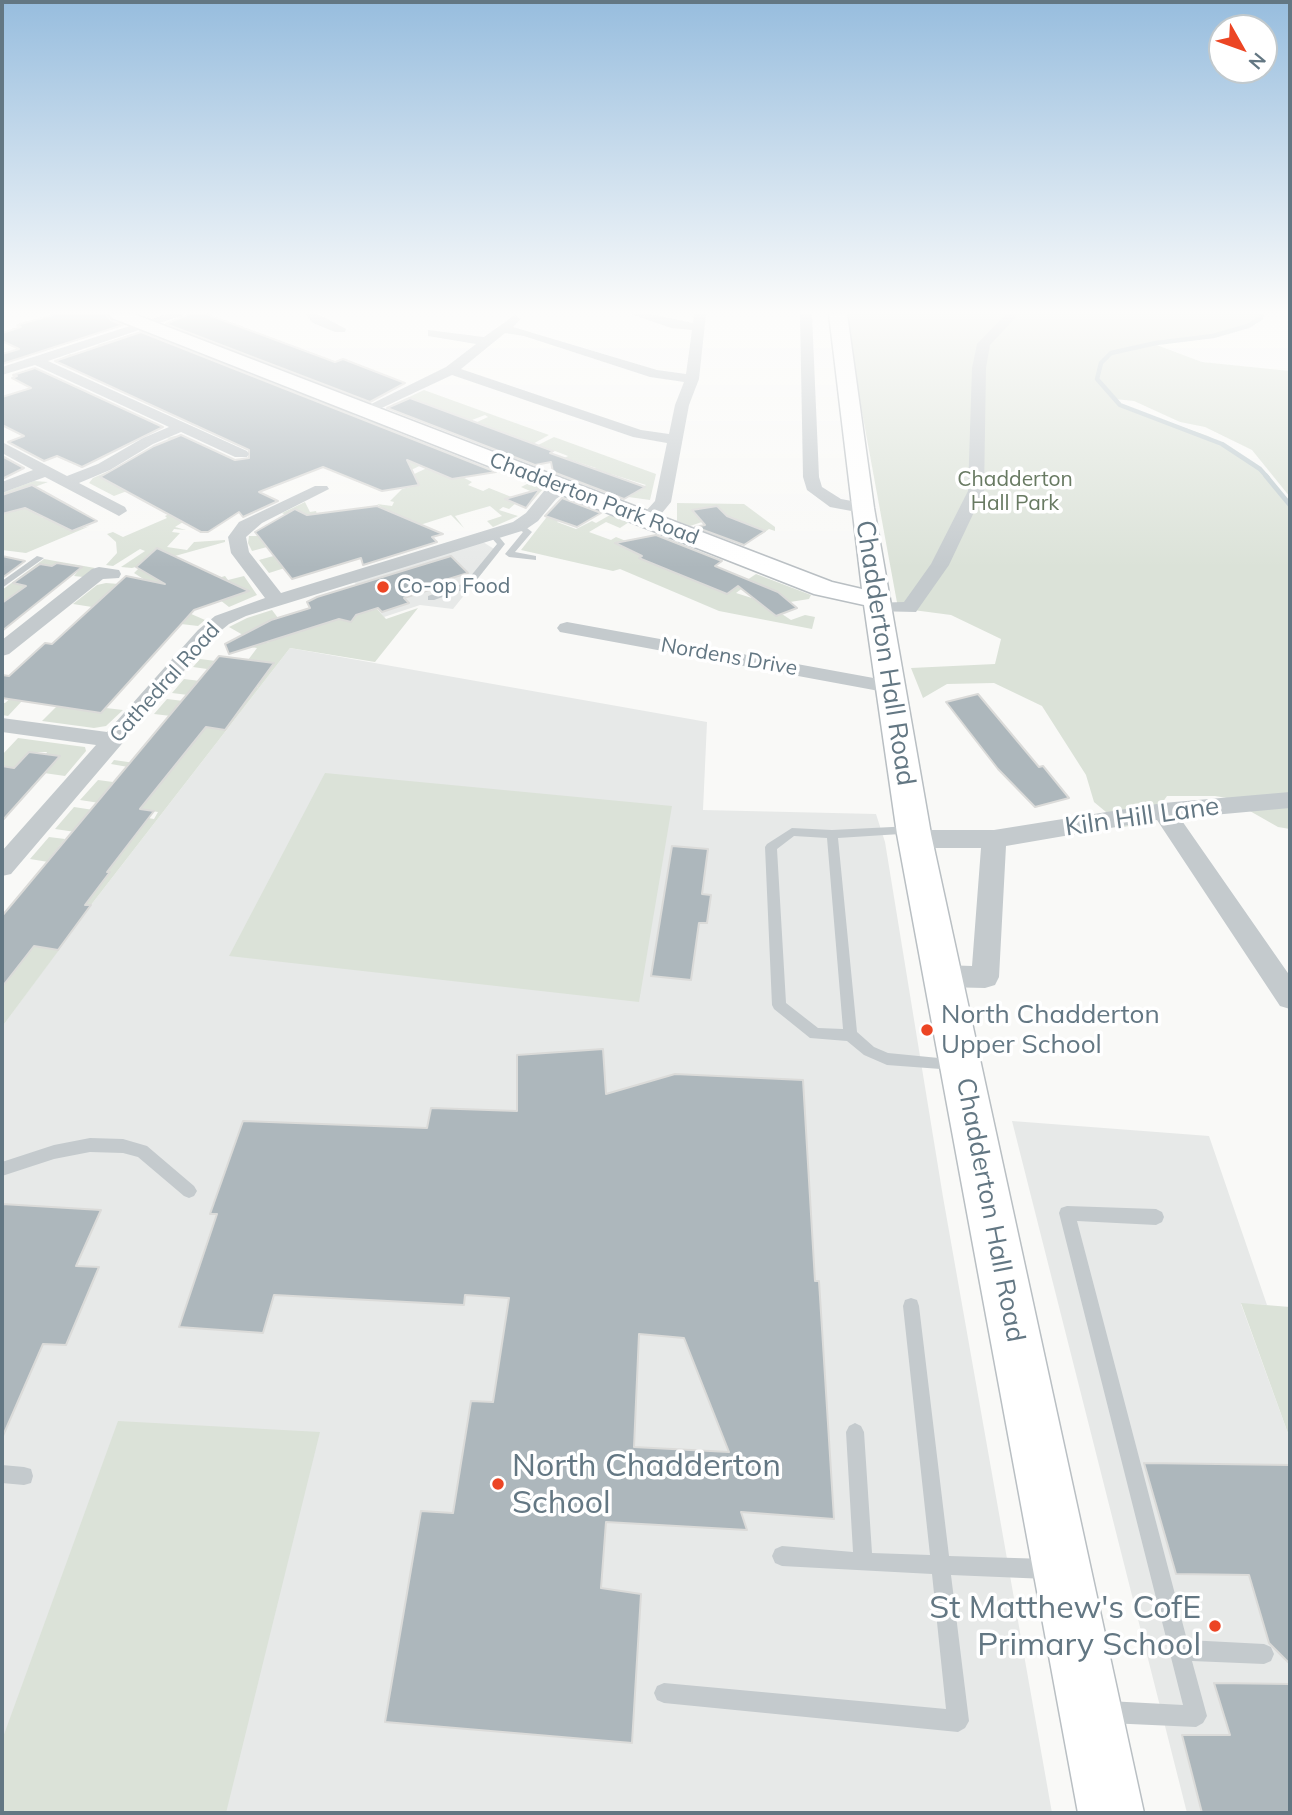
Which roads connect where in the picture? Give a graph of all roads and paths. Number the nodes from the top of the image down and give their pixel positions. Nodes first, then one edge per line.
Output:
1 (120, 399) edge
2 (337, 399) edge
3 (390, 399) edge
4 (535, 399) edge
5 (685, 399) edge
6 (809, 399) edge
7 (848, 399) edge
8 (978, 399) edge
9 (366, 410) junction
10 (181, 427) junction
11 (675, 440) junction
12 (2, 447) edge
13 (241, 454) dead end
14 (46, 471) junction
15 (66, 482) junction
16 (563, 487) junction
17 (2, 488) edge
18 (324, 490) dead end
19 (862, 508) junction
20 (119, 511) dead end
21 (648, 520) junction
22 (519, 526) junction
23 (493, 535) junction
24 (40, 558) dead end
25 (533, 558) dead end
26 (112, 575) dead end
27 (2, 585) edge
28 (431, 598) dead end
29 (276, 600) junction
30 (877, 602) junction
31 (567, 628) dead end
32 (2, 650) edge
33 (890, 687) junction
34 (2, 725) edge
35 (113, 740) junction
36 (1290, 800) edge
37 (1163, 811) junction
38 (832, 834) junction
39 (915, 834) junction
40 (994, 839) junction
41 (2, 867) edge
42 (943, 976) junction
43 (1290, 998) edge
44 (850, 1035) junction
45 (962, 1064) junction
46 (2, 1169) edge
47 (189, 1191) dead end
48 (1156, 1217) dead end
49 (911, 1306) dead end
50 (855, 1432) dead end
51 (2, 1474) edge
52 (24, 1476) dead end
53 (782, 1556) dead end
54 (863, 1562) junction
55 (942, 1566) junction
56 (1061, 1570) junction
57 (1179, 1650) junction
58 (1264, 1654) dead end
59 (664, 1693) dead end
60 (1090, 1712) junction
61 (1111, 1813) edge

1 - 10 street
2 - 9 main road, Chadderton Park Road
3 - 9 street
4 - 11 street
5 - 11 street
6 - 19 street
7 - 19 main road, Chadderton Hall Road
8 - 30 street
9 - 16 main road, Chadderton Park Road
10 - 13 street
10 - 15 street
11 - 21 street
12 - 14 street
14 - 15 street
14 - 17 street
15 - 20 street
16 - 21 main road, Chadderton Park Road
16 - 22 street, Cathedral Road
18 - 29 street
19 - 30 main road, Chadderton Hall Road
21 - 30 main road, Chadderton Park Road
22 - 23 street, Cathedral Road
22 - 25 lane
23 - 28 lane
23 - 29 street, Cathedral Road
24 - 27 lane
26 - 32 street
29 - 35 street, Cathedral Road
30 - 33 main road, Chadderton Hall Road
31 - 33 street, Nordens Drive
33 - 39 main road, Chadderton Hall Road
34 - 35 street
35 - 41 street, Cathedral Road
36 - 37 street, Kiln Hill Lane
37 - 40 street, Kiln Hill Lane
37 - 43 street
38 - 39 lane
38 - 44 lane
38 - 44 lane
39 - 40 street, Kiln Hill Lane
39 - 42 main road, Chadderton Hall Road
40 - 42 street
42 - 45 main road, Chadderton Hall Road
44 - 45 lane
45 - 56 main road, Chadderton Hall Road
46 - 47 lane
48 - 57 lane
49 - 55 lane
50 - 54 lane
51 - 52 lane
53 - 54 lane
54 - 55 lane
55 - 56 lane
55 - 59 lane
56 - 60 main road, Chadderton Hall Road
57 - 58 lane
57 - 60 lane
60 - 61 main road, Chadderton Hall Road

